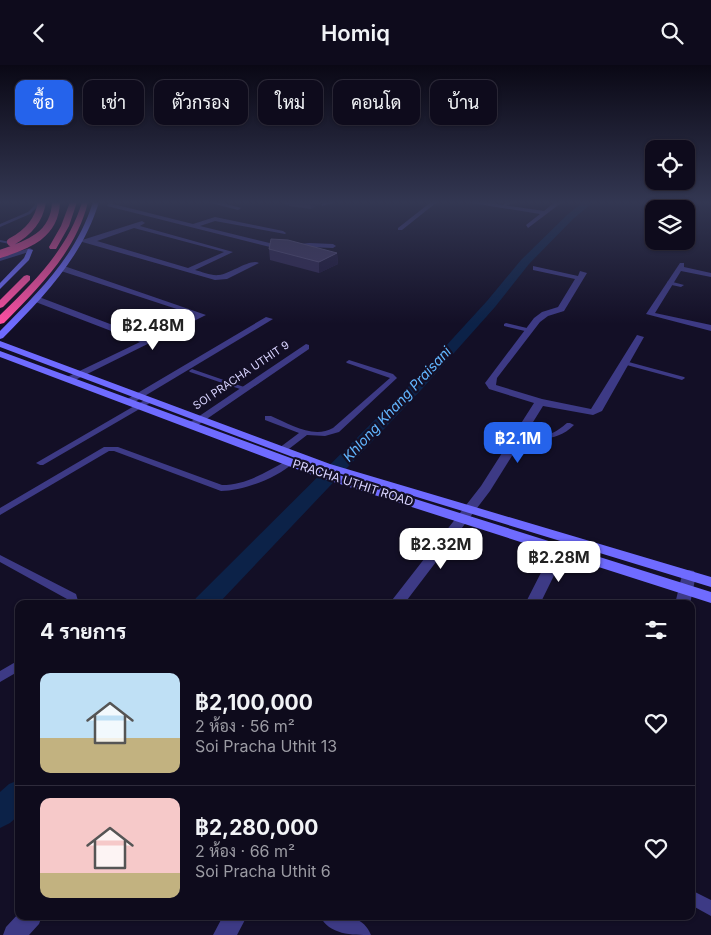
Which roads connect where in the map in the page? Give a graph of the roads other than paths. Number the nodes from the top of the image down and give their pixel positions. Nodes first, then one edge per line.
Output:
1 (5, 243) edge
2 (29, 243) edge
3 (55, 243) edge
4 (67, 243) edge
5 (81, 243) edge
6 (95, 243) edge
7 (196, 243) edge
8 (257, 243) edge
9 (333, 246) dead end
10 (30, 250) junction
11 (0, 254) edge
12 (47, 254) dead end
13 (0, 259) edge
14 (256, 263) dead end
15 (536, 268) dead end
16 (36, 269) dead end
17 (64, 269) junction
18 (189, 270) junction
19 (711, 275) edge
20 (669, 283) junction
21 (682, 285) dead end
22 (0, 287) edge
23 (36, 299) junction
24 (0, 305) edge
25 (269, 319) dead end
26 (0, 321) edge
27 (506, 325) dead end
28 (711, 328) edge
29 (529, 330) junction
30 (0, 336) edge
31 (640, 337) dead end
32 (147, 341) junction
33 (0, 344) edge
34 (306, 347) dead end
35 (0, 353) edge
36 (349, 362) dead end
37 (625, 363) junction
38 (192, 371) dead end
39 (81, 373) junction
40 (682, 378) dead end
41 (70, 379) junction
42 (242, 388) junction
43 (140, 400) junction
44 (540, 402) junction
45 (268, 417) dead end
46 (195, 422) junction
47 (570, 425) dead end
48 (305, 433) junction
49 (522, 434) junction
50 (282, 450) junction
51 (40, 463) dead end
52 (289, 463) junction
53 (322, 469) junction
54 (0, 513) edge
55 (467, 514) junction
56 (560, 549) junction
57 (0, 558) edge
58 (689, 575) junction
59 (711, 582) edge
60 (684, 597) edge
61 (711, 598) edge
62 (73, 600) edge
63 (399, 600) edge
64 (534, 600) edge
65 (15, 668) edge
66 (0, 677) edge
67 (695, 899) edge
68 (711, 908) edge
69 (27, 920) edge
70 (233, 920) edge
71 (337, 920) edge
72 (14, 935) edge
73 (224, 935) edge
74 (360, 935) edge

1 - 10 lane
2 - 11 highway, bridge
3 - 12 highway
4 - 26 highway
5 - 17 main road
6 - 18 street
7 - 18 street
8 - 9 street
10 - 13 street
10 - 22 main road
14 - 18 street
15 - 29 street
16 - 24 highway
17 - 23 main road
17 - 32 street
19 - 20 street
20 - 21 lane
20 - 28 street
23 - 30 main road
23 - 32 street
25 - 43 street
27 - 29 lane
29 - 44 street
31 - 37 street
32 - 39 street
33 - 39 main road, PRACHA UTHIT ROAD
34 - 42 street, SOI PRACHA UTHIT 9
35 - 41 main road, PRACHA UTHIT ROAD
36 - 48 lane
37 - 40 lane
37 - 44 street
38 - 42 lane
39 - 41 street
39 - 43 main road, PRACHA UTHIT ROAD
41 - 43 main road, PRACHA UTHIT ROAD
42 - 46 street, SOI PRACHA UTHIT 9
43 - 46 main road, PRACHA UTHIT ROAD
43 - 46 main road, PRACHA UTHIT ROAD
43 - 51 lane
44 - 49 street
45 - 48 lane
46 - 50 main road, PRACHA UTHIT ROAD
46 - 52 main road, PRACHA UTHIT ROAD
47 - 49 lane
48 - 50 lane
49 - 55 street
50 - 53 main road, PRACHA UTHIT ROAD
52 - 53 main road, PRACHA UTHIT ROAD
52 - 54 lane
53 - 55 main road, PRACHA UTHIT ROAD
55 - 56 main road, PRACHA UTHIT ROAD
55 - 58 main road, PRACHA UTHIT ROAD
55 - 63 street
56 - 60 main road, PRACHA UTHIT ROAD
56 - 64 street
57 - 62 lane
58 - 59 main road, PRACHA UTHIT ROAD
58 - 60 street
60 - 61 main road, PRACHA UTHIT ROAD
65 - 66 lane
67 - 68 lane
69 - 72 street
70 - 73 street
71 - 74 street

